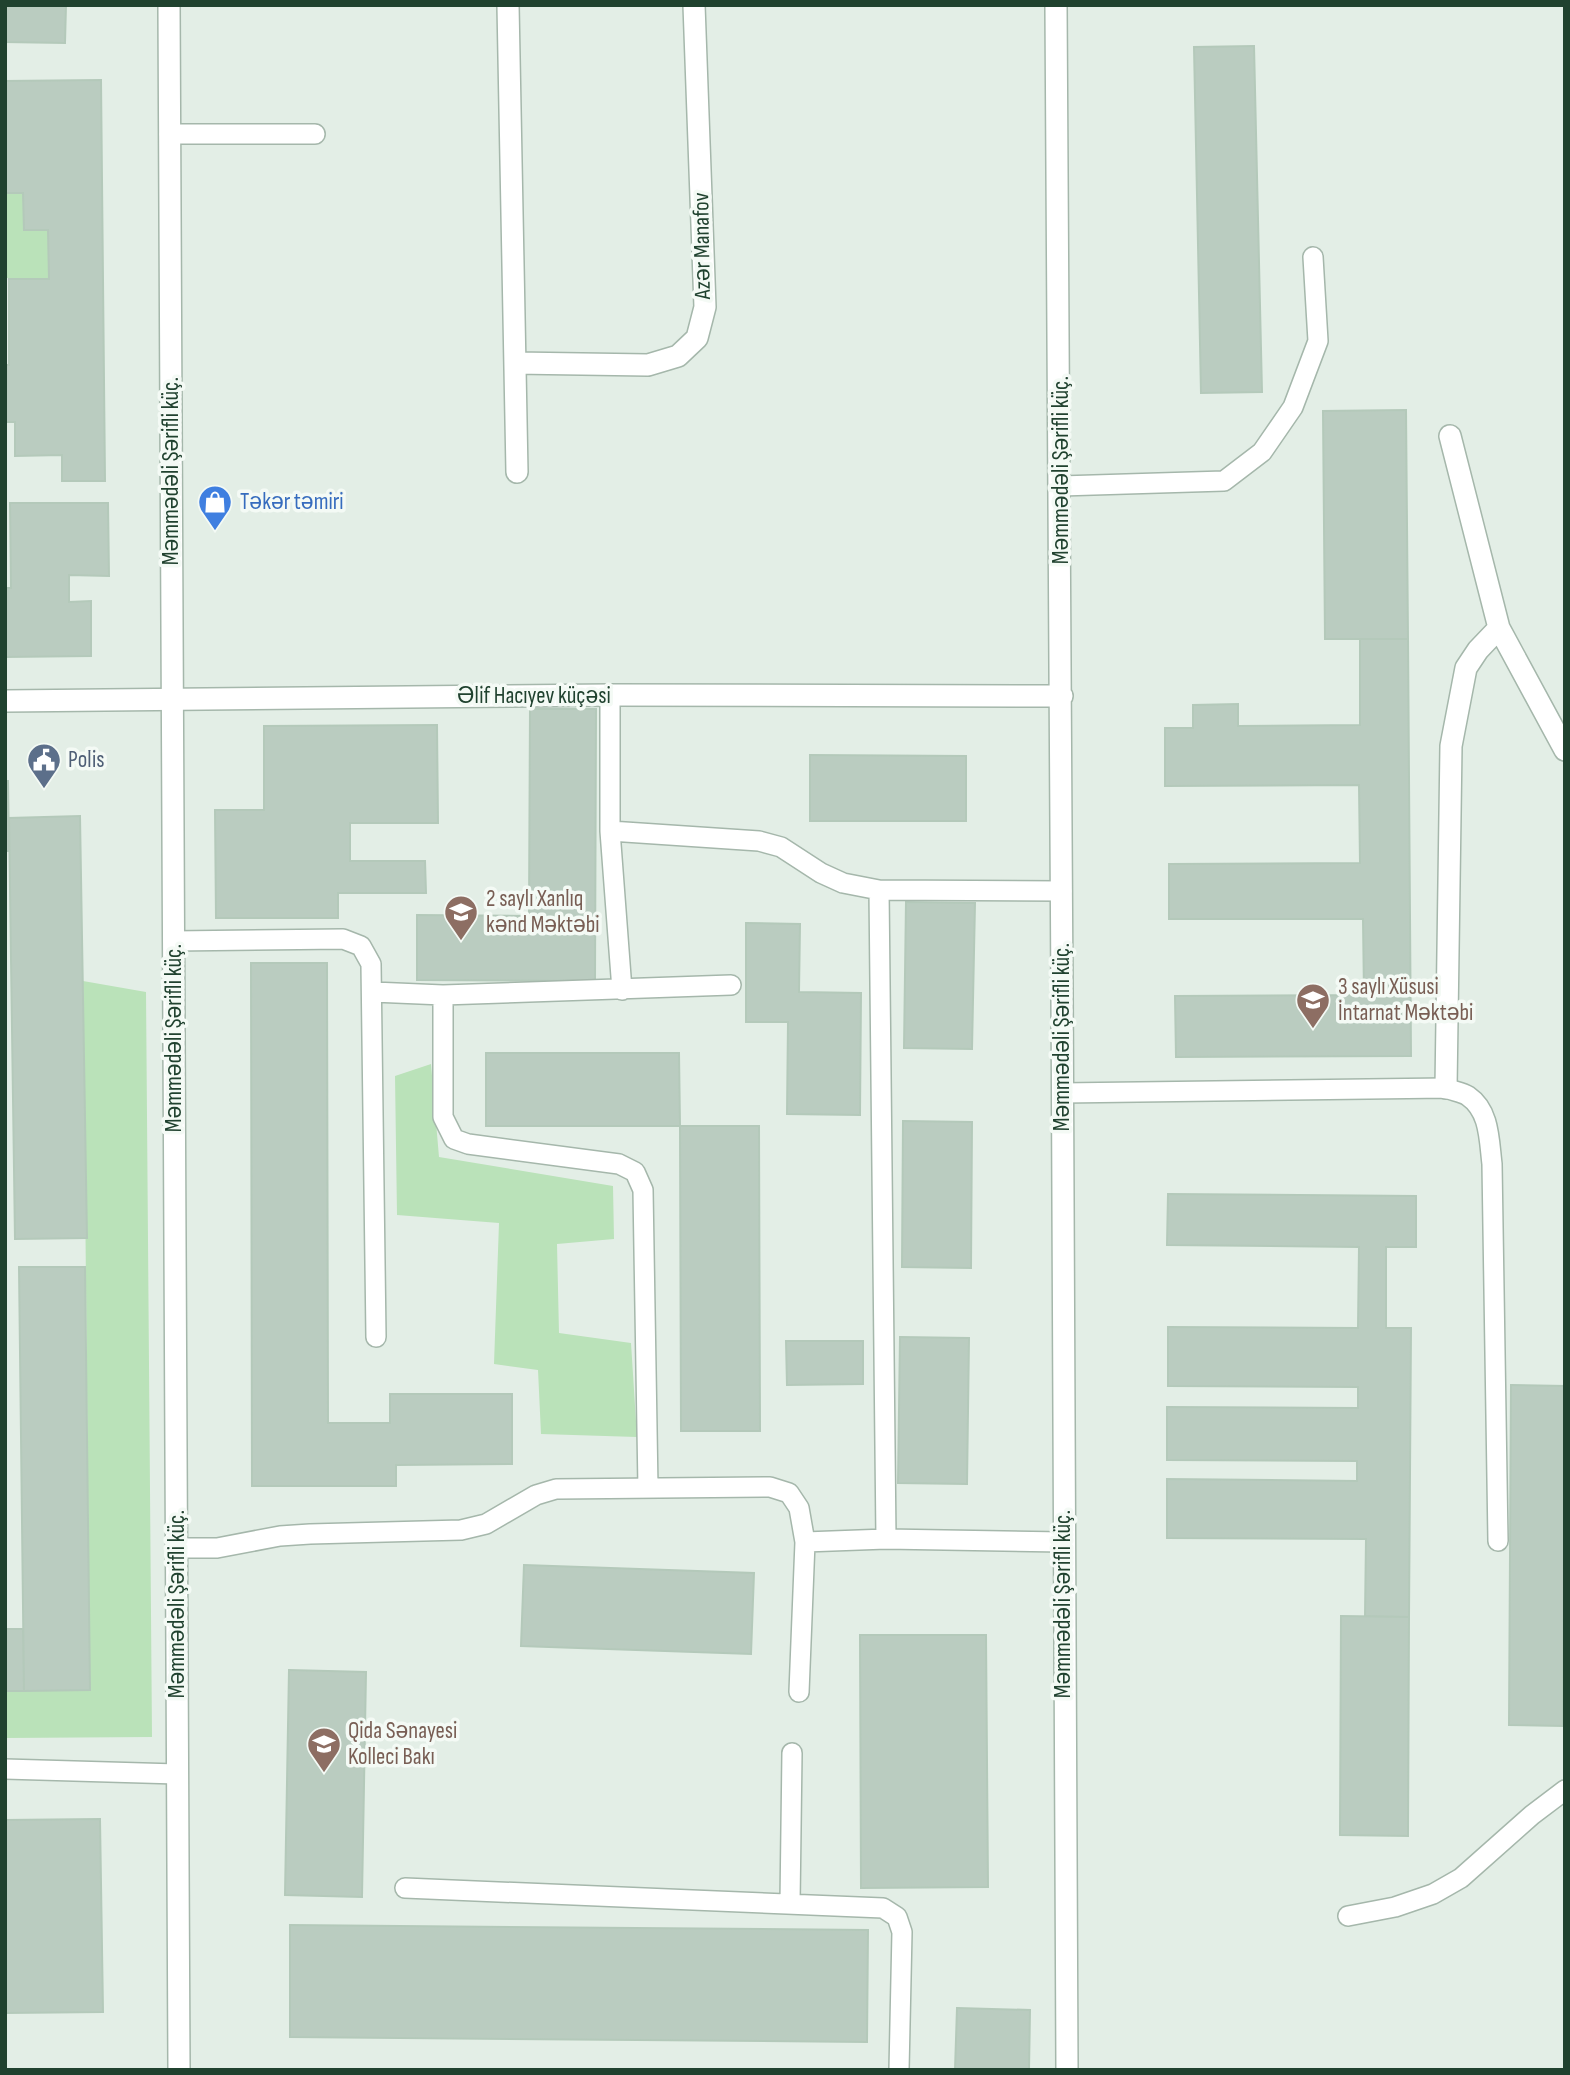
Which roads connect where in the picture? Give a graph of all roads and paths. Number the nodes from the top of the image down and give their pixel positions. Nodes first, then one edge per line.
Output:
1 (169, 5) edge
2 (508, 5) edge
3 (694, 5) edge
4 (1056, 5) edge
5 (169, 134) junction
6 (315, 134) dead end
7 (1314, 257) dead end
8 (515, 363) junction
9 (1450, 436) dead end
10 (517, 472) dead end
11 (1061, 486) junction
12 (1499, 628) junction
13 (610, 695) junction
14 (1062, 696) junction
15 (172, 699) junction
16 (5, 701) edge
17 (1565, 750) edge
18 (610, 831) junction
19 (879, 890) junction
20 (1062, 891) junction
21 (173, 941) junction
22 (731, 985) dead end
23 (622, 990) junction
24 (373, 992) junction
25 (443, 995) junction
26 (1446, 1088) junction
27 (1062, 1093) junction
28 (376, 1337) dead end
29 (648, 1488) junction
30 (886, 1539) junction
31 (1498, 1541) dead end
32 (805, 1542) junction
33 (1063, 1542) junction
34 (177, 1548) junction
35 (799, 1692) dead end
36 (792, 1753) dead end
37 (5, 1769) edge
38 (177, 1774) junction
39 (1565, 1790) edge
40 (405, 1888) dead end
41 (790, 1903) junction
42 (1348, 1916) dead end
43 (179, 2070) edge
44 (899, 2070) edge
45 (1067, 2070) edge

1 - 5 street, Məmmədəli Şərifli küç.
2 - 8 street
3 - 8 street, Azər Manafov
4 - 11 street, Məmmədəli Şərifli küç.
5 - 6 lane
5 - 15 street, Məmmədəli Şərifli küç.
7 - 11 lane
8 - 10 street
9 - 12 street
11 - 14 street, Məmmədəli Şərifli küç.
12 - 17 street
12 - 26 street
13 - 14 street, Əlif Hacıyev küçəsi
13 - 15 street, Əlif Hacıyev küçəsi
13 - 18 lane
14 - 20 street, Məmmədəli Şərifli küç.
15 - 16 street, Əlif Hacıyev küçəsi
15 - 21 street, Məmmədəli Şərifli küç.
18 - 19 lane
18 - 23 lane
19 - 20 lane
19 - 30 lane
20 - 27 street, Məmmədəli Şərifli küç.
21 - 24 lane
21 - 34 street, Məmmədəli Şərifli küç.
22 - 23 lane
23 - 25 lane
24 - 25 lane
24 - 28 lane
25 - 29 lane
26 - 27 lane
26 - 31 lane
27 - 33 street, Məmmədəli Şərifli küç.
29 - 32 lane
29 - 34 lane
30 - 32 lane
30 - 33 lane
32 - 35 lane
33 - 45 street, Məmmədəli Şərifli küç.
34 - 38 street, Məmmədəli Şərifli küç.
36 - 41 lane
37 - 38 lane
38 - 43 street, Məmmədəli Şərifli küç.
39 - 42 lane
40 - 41 lane
41 - 44 lane

